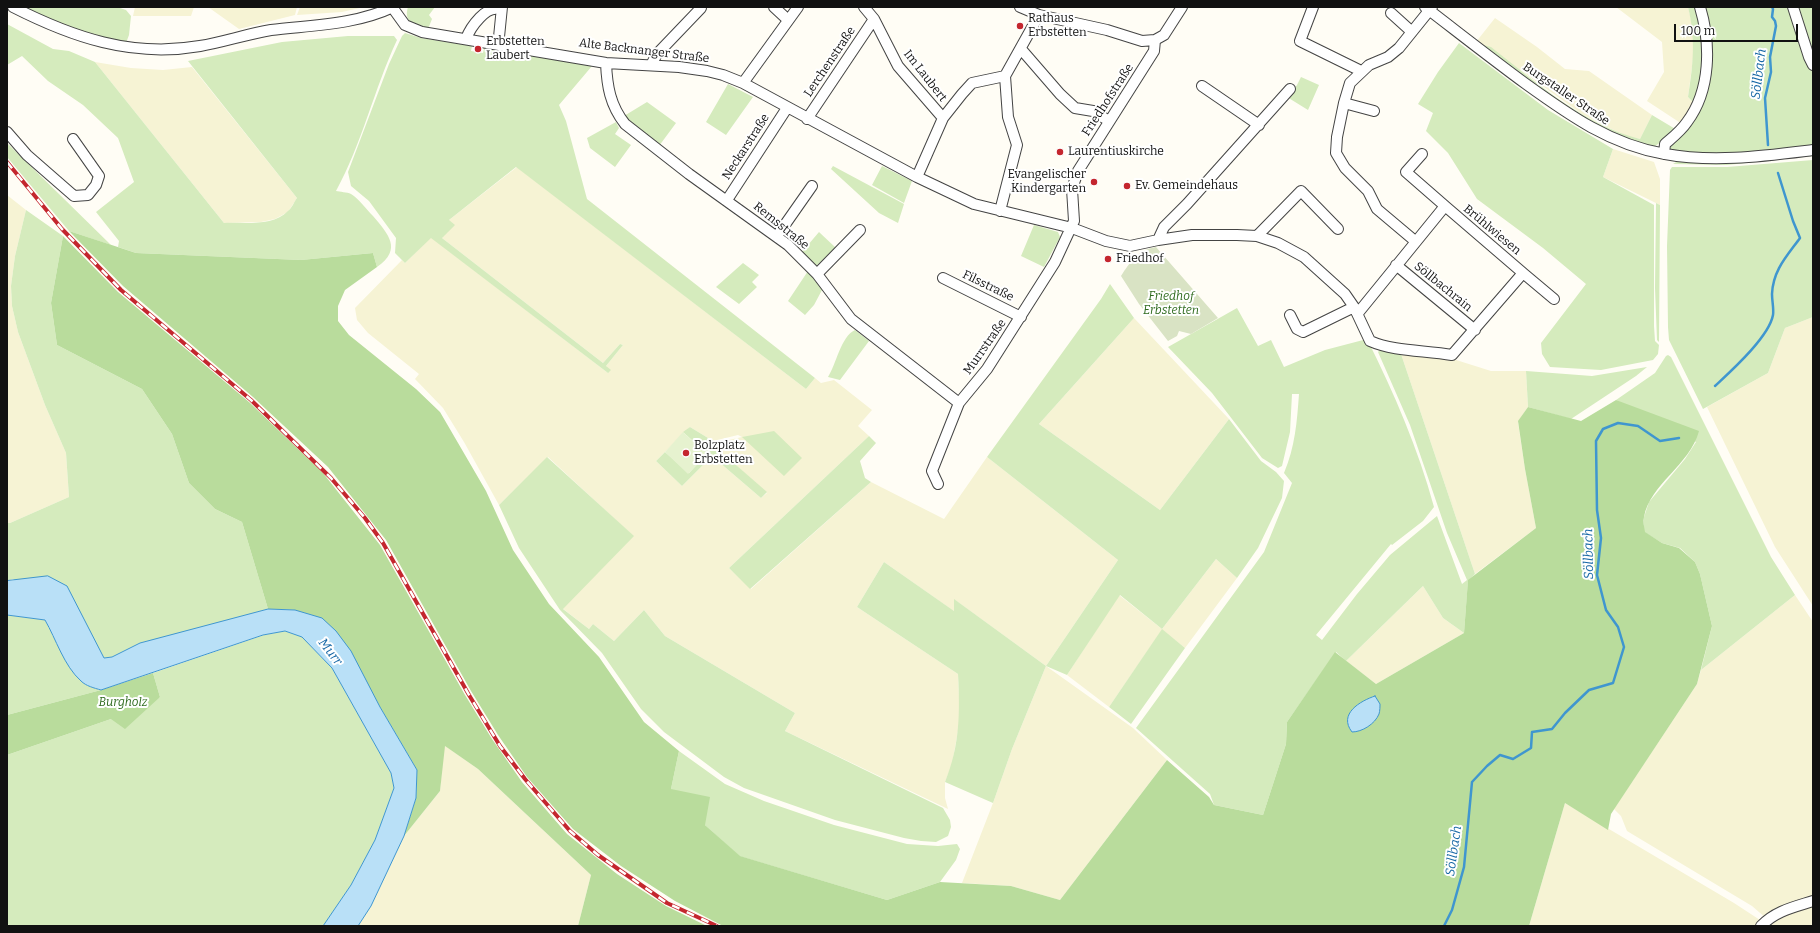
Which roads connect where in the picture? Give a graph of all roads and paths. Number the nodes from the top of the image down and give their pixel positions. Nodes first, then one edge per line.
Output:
1 (13, 7) edge
2 (392, 7) edge
3 (774, 7) edge
4 (798, 7) edge
5 (864, 7) edge
6 (1020, 7) edge
7 (1182, 7) edge
8 (1313, 7) edge
9 (1700, 7) edge
10 (1793, 7) edge
11 (701, 8) dead end
12 (1429, 8) edge
13 (502, 9) edge
14 (1035, 11) edge
15 (1391, 13) dead end
16 (874, 19) junction
17 (788, 20) junction
18 (1412, 32) junction
19 (466, 39) junction
20 (1155, 40) junction
21 (493, 44) junction
22 (1021, 49) junction
23 (606, 62) junction
24 (651, 65) junction
25 (1813, 65) edge
26 (1361, 71) junction
27 (1005, 76) junction
28 (743, 83) junction
29 (1202, 86) dead end
30 (1290, 89) dead end
31 (1344, 103) junction
32 (787, 108) junction
33 (1374, 111) dead end
34 (943, 118) junction
35 (808, 119) junction
36 (1109, 121) junction
37 (1259, 125) junction
38 (7, 132) edge
39 (73, 139) dead end
40 (1813, 150) edge
41 (1422, 154) dead end
42 (1664, 154) junction
43 (917, 177) junction
44 (812, 186) dead end
45 (727, 200) junction
46 (1445, 206) junction
47 (1000, 211) junction
48 (1072, 228) junction
49 (1338, 229) dead end
50 (860, 230) dead end
51 (777, 236) junction
52 (1257, 236) junction
53 (1158, 240) junction
54 (1415, 242) junction
55 (1396, 265) junction
56 (1523, 273) junction
57 (817, 274) junction
58 (943, 278) dead end
59 (1554, 299) dead end
60 (1356, 310) junction
61 (1290, 315) dead end
62 (1021, 316) junction
63 (1483, 320) joint
64 (1475, 330) junction
65 (959, 403) junction
66 (938, 484) dead end
67 (1813, 902) edge
68 (1761, 926) edge

1 - 2 street, Alte Backnanger Straße
2 - 19 street, Alte Backnanger Straße
3 - 17 street
4 - 17 street
5 - 16 street, Im Laubert
6 - 14 street
7 - 20 street
8 - 26 street
9 - 42 street
10 - 25 street
11 - 24 street
12 - 18 street
12 - 42 street, Burgstaller Straße
13 - 19 street
13 - 21 street
14 - 20 street
14 - 22 street
15 - 18 street
16 - 34 street, Im Laubert
16 - 35 street, Lerchenstraße
17 - 28 street
18 - 26 street
19 - 21 street, Alte Backnanger Straße
20 - 36 street, Friedhofstraße
21 - 23 street, Alte Backnanger Straße
22 - 27 street
22 - 36 street
23 - 24 street, Alte Backnanger Straße
23 - 45 street, Remsstraße
24 - 28 street, Alte Backnanger Straße
26 - 31 street
27 - 34 street
27 - 47 street
28 - 32 street, Alte Backnanger Straße
29 - 37 street
30 - 37 street
31 - 33 street
31 - 54 street
32 - 35 street, Alte Backnanger Straße
32 - 45 street, Neckarstraße
34 - 43 street
35 - 43 street, Alte Backnanger Straße
36 - 48 street, Friedhofstraße
37 - 53 street
38 - 39 street
40 - 42 street, Burgstaller Straße
41 - 46 street, Brühlwiesen
43 - 47 street, Alte Backnanger Straße
44 - 51 street
45 - 51 street, Remsstraße
46 - 54 street, Brühlwiesen
46 - 56 street, Brühlwiesen
47 - 48 street, Alte Backnanger Straße
48 - 53 street
48 - 62 street, Murrstraße
49 - 52 street
50 - 57 street
51 - 57 street, Remsstraße
52 - 53 street
52 - 60 street
54 - 55 street, Söllbachrain
55 - 60 street, Söllbachrain
55 - 64 street, Söllbachrain
56 - 59 street, Brühlwiesen
56 - 63 street, Brühlwiesen
57 - 65 street, Remsstraße
58 - 62 street, Filsstraße
60 - 61 street
60 - 64 street, Söllbachrain
62 - 65 street, Murrstraße
63 - 64 street, Söllbachrain
65 - 66 street, Murrstraße
67 - 68 street

